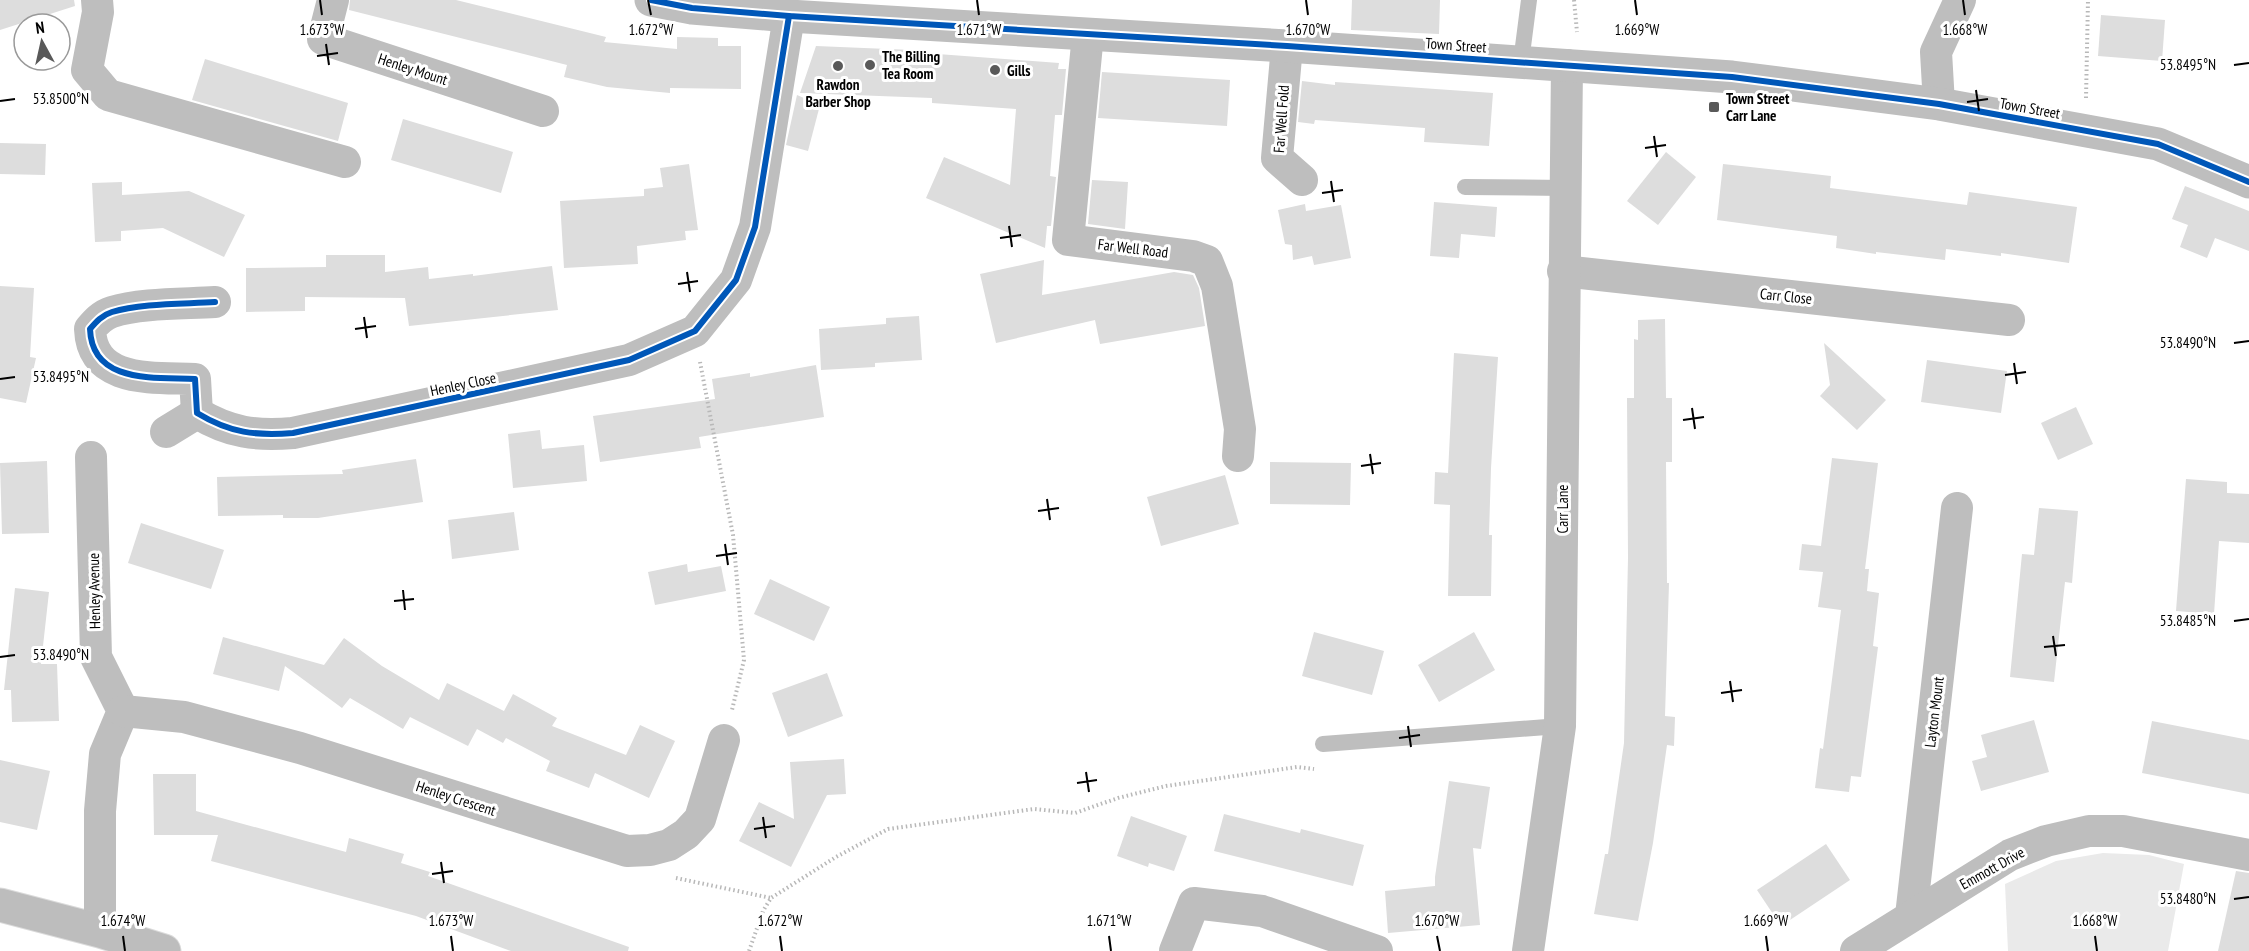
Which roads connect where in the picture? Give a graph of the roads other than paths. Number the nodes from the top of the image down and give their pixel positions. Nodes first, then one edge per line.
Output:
1 (97, 0) edge
2 (333, 0) edge
3 (651, 0) edge
4 (1529, 0) edge
5 (1960, 0) edge
6 (789, 16) junction
7 (1088, 34) junction
8 (1287, 46) junction
9 (1521, 62) junction
10 (1567, 65) junction
11 (1939, 104) junction
12 (543, 111) dead end
13 (345, 162) dead end
14 (1302, 180) dead end
15 (2249, 182) edge
16 (1465, 187) dead end
17 (1566, 188) junction
18 (1563, 271) junction
19 (214, 302) dead end
20 (2009, 320) dead end
21 (197, 413) junction
22 (166, 432) dead end
23 (1238, 456) dead end
24 (91, 457) dead end
25 (1957, 508) dead end
26 (123, 711) junction
27 (1560, 726) junction
28 (724, 740) road end
29 (1323, 744) dead end
30 (2249, 855) edge
31 (0, 905) edge
32 (1911, 916) junction
33 (100, 931) junction
34 (164, 951) edge
35 (1175, 951) edge
36 (1377, 951) edge
37 (1528, 951) edge
38 (1856, 951) edge

1 - 13 street
2 - 12 street, Henley Mount
3 - 6 street, Town Street
4 - 9 lane
5 - 11 street
6 - 7 street, Town Street
6 - 21 street, Henley Close
7 - 8 street, Town Street
7 - 23 street, Far Well Road
8 - 9 street, Town Street
8 - 14 street, Far Well Fold
9 - 10 street, Town Street
10 - 11 street, Town Street
10 - 17 street, Carr Lane
11 - 15 street, Town Street
16 - 17 lane
17 - 18 street, Carr Lane
18 - 20 street, Carr Close
18 - 27 street, Carr Lane
19 - 21 street
21 - 22 street
24 - 26 street, Henley Avenue
25 - 32 street, Layton Mount
26 - 28 street, Henley Crescent
26 - 33 street
27 - 29 lane
27 - 37 street, Carr Lane
30 - 32 street, Emmott Drive
31 - 33 main road
32 - 38 street, Emmott Drive
33 - 34 main road
35 - 36 street

